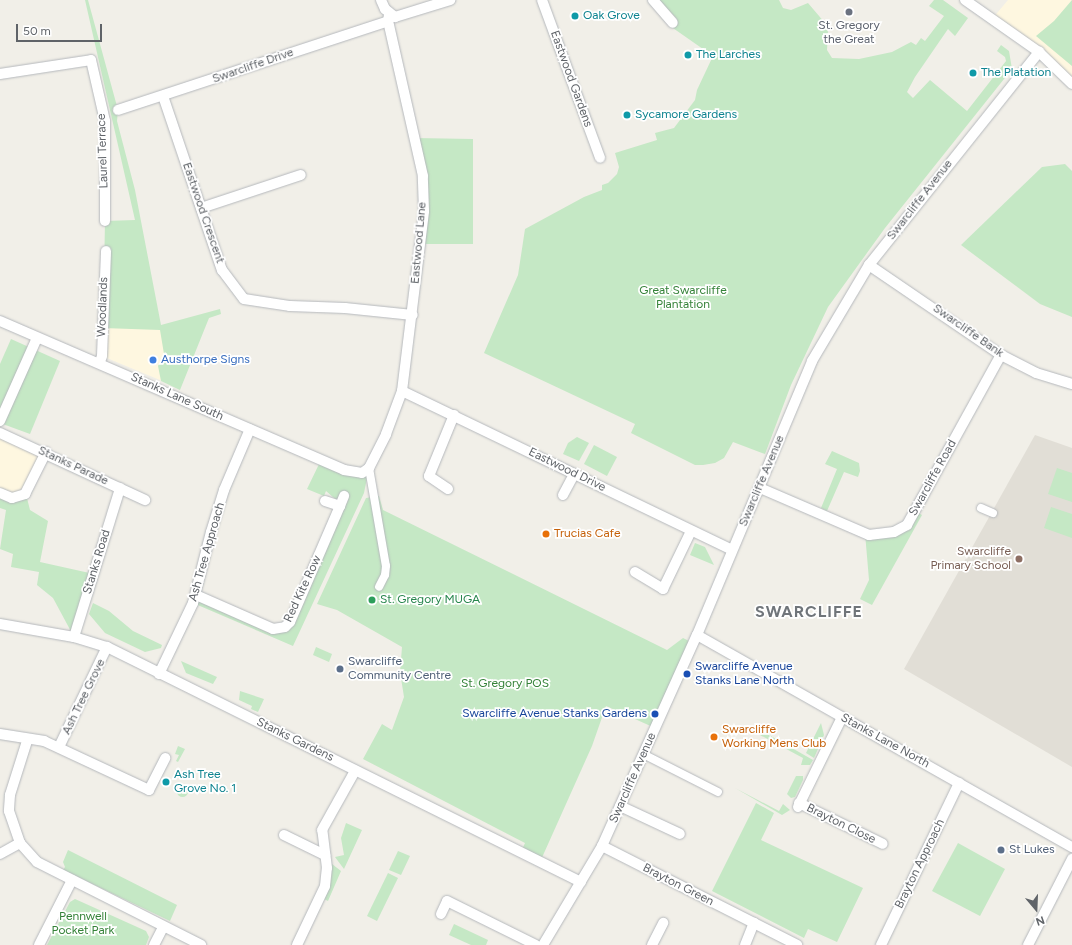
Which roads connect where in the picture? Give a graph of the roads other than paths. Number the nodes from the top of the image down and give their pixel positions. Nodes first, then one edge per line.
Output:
1 (381, 0) edge
2 (450, 0) edge
3 (542, 0) edge
4 (653, 0) edge
5 (965, 0) edge
6 (388, 18) junction
7 (673, 23) dead end
8 (1039, 52) junction
9 (0, 74) edge
10 (1072, 84) edge
11 (163, 96) junction
12 (118, 110) dead end
13 (600, 158) dead end
14 (301, 175) dead end
15 (201, 208) junction
16 (105, 221) dead end
17 (106, 251) dead end
18 (869, 265) junction
19 (413, 315) junction
20 (0, 321) edge
21 (37, 338) junction
22 (1001, 355) junction
23 (100, 362) junction
24 (1072, 384) edge
25 (402, 391) junction
26 (454, 415) junction
27 (0, 421) edge
28 (250, 429) junction
29 (0, 433) edge
30 (46, 452) junction
31 (369, 468) junction
32 (574, 474) junction
33 (120, 488) junction
34 (760, 488) junction
35 (448, 489) dead end
36 (0, 493) edge
37 (563, 495) dead end
38 (344, 496) dead end
39 (145, 500) dead end
40 (325, 501) dead end
41 (340, 506) junction
42 (981, 508) dead end
43 (993, 513) dead end
44 (690, 530) junction
45 (732, 550) junction
46 (635, 572) dead end
47 (379, 587) dead end
48 (196, 595) junction
49 (0, 624) edge
50 (697, 635) junction
51 (74, 636) junction
52 (108, 647) junction
53 (159, 674) junction
54 (842, 717) junction
55 (0, 734) edge
56 (27, 741) junction
57 (59, 747) junction
58 (643, 754) junction
59 (165, 758) dead end
60 (355, 771) junction
61 (959, 783) junction
62 (718, 792) dead end
63 (620, 806) junction
64 (680, 834) dead end
65 (284, 835) dead end
66 (20, 843) junction
67 (883, 844) dead end
68 (602, 846) junction
69 (1072, 847) edge
70 (0, 854) edge
71 (325, 855) junction
72 (1072, 859) edge
73 (72, 880) junction
74 (581, 882) junction
75 (441, 914) dead end
76 (663, 923) dead end
77 (754, 923) junction
78 (163, 927) junction
79 (1032, 944) edge
80 (39, 945) edge
81 (154, 945) edge
82 (201, 945) edge
83 (297, 945) edge
84 (536, 945) edge
85 (543, 945) edge
86 (652, 945) edge
87 (745, 945) edge
88 (797, 945) edge
89 (880, 945) edge

1 - 6 street, Eastwood Lane
2 - 6 street, Swarcliffe Drive
3 - 13 street, Eastwood Gardens
4 - 7 street
5 - 8 street
6 - 11 street, Swarcliffe Drive
6 - 19 street, Eastwood Lane
8 - 10 street
8 - 18 street, Swarcliffe Avenue
9 - 16 street, Laurel Terrace
11 - 12 street, Swarcliffe Drive
11 - 15 street, Eastwood Crescent
14 - 15 street
15 - 19 street, Eastwood Crescent
17 - 23 street, Woodlands
18 - 22 street, Swarcliffe Bank
18 - 34 street, Swarcliffe Avenue
19 - 25 street, Eastwood Lane
20 - 21 street, Stanks Lane South
21 - 23 street, Stanks Lane South
21 - 27 street
22 - 24 street, Swarcliffe Bank
22 - 34 street, Swarcliffe Road
23 - 28 street, Stanks Lane South
25 - 26 street, Eastwood Drive
25 - 31 street, Eastwood Lane
26 - 32 street, Eastwood Drive
26 - 35 street
28 - 31 street, Stanks Lane South
28 - 48 street, Ash Tree Approach
29 - 30 street, Stanks Parade
30 - 33 street, Stanks Parade
30 - 36 street
31 - 47 street
32 - 37 street
32 - 44 street, Eastwood Drive
33 - 39 street, Stanks Parade
33 - 51 street, Stanks Road
34 - 45 street, Swarcliffe Avenue
38 - 41 street
40 - 41 street
41 - 48 street, Red Kite Row
42 - 43 street
44 - 45 street, Eastwood Drive
44 - 46 street
45 - 50 street, Swarcliffe Avenue
48 - 53 street, Ash Tree Approach
49 - 51 street, Stanks Gardens
50 - 54 street, Stanks Lane North
50 - 58 street, Swarcliffe Avenue
51 - 52 street, Stanks Gardens
52 - 53 street, Stanks Gardens
52 - 57 street, Ash Tree Grove
53 - 60 street, Stanks Gardens
54 - 61 street, Stanks Lane North
54 - 67 street, Brayton Close
55 - 56 street, Ash Tree Grove
56 - 57 street, Ash Tree Grove
56 - 66 street
57 - 59 street, Ash Tree Grove
58 - 62 street
58 - 63 street, Swarcliffe Avenue
60 - 71 street
60 - 74 street, Stanks Gardens
61 - 69 street, Stanks Lane North
61 - 89 street, Brayton Approach
63 - 64 street
63 - 68 street, Swarcliffe Avenue
65 - 71 street
66 - 70 street
66 - 73 street
68 - 74 street, Swarcliffe Avenue
68 - 77 street, Brayton Green
71 - 83 street
72 - 79 street
73 - 78 street
73 - 80 street
74 - 85 street, Swarcliffe Avenue
75 - 84 street
76 - 86 street
77 - 87 street
77 - 88 street, Brayton Green
78 - 81 street
78 - 82 street

